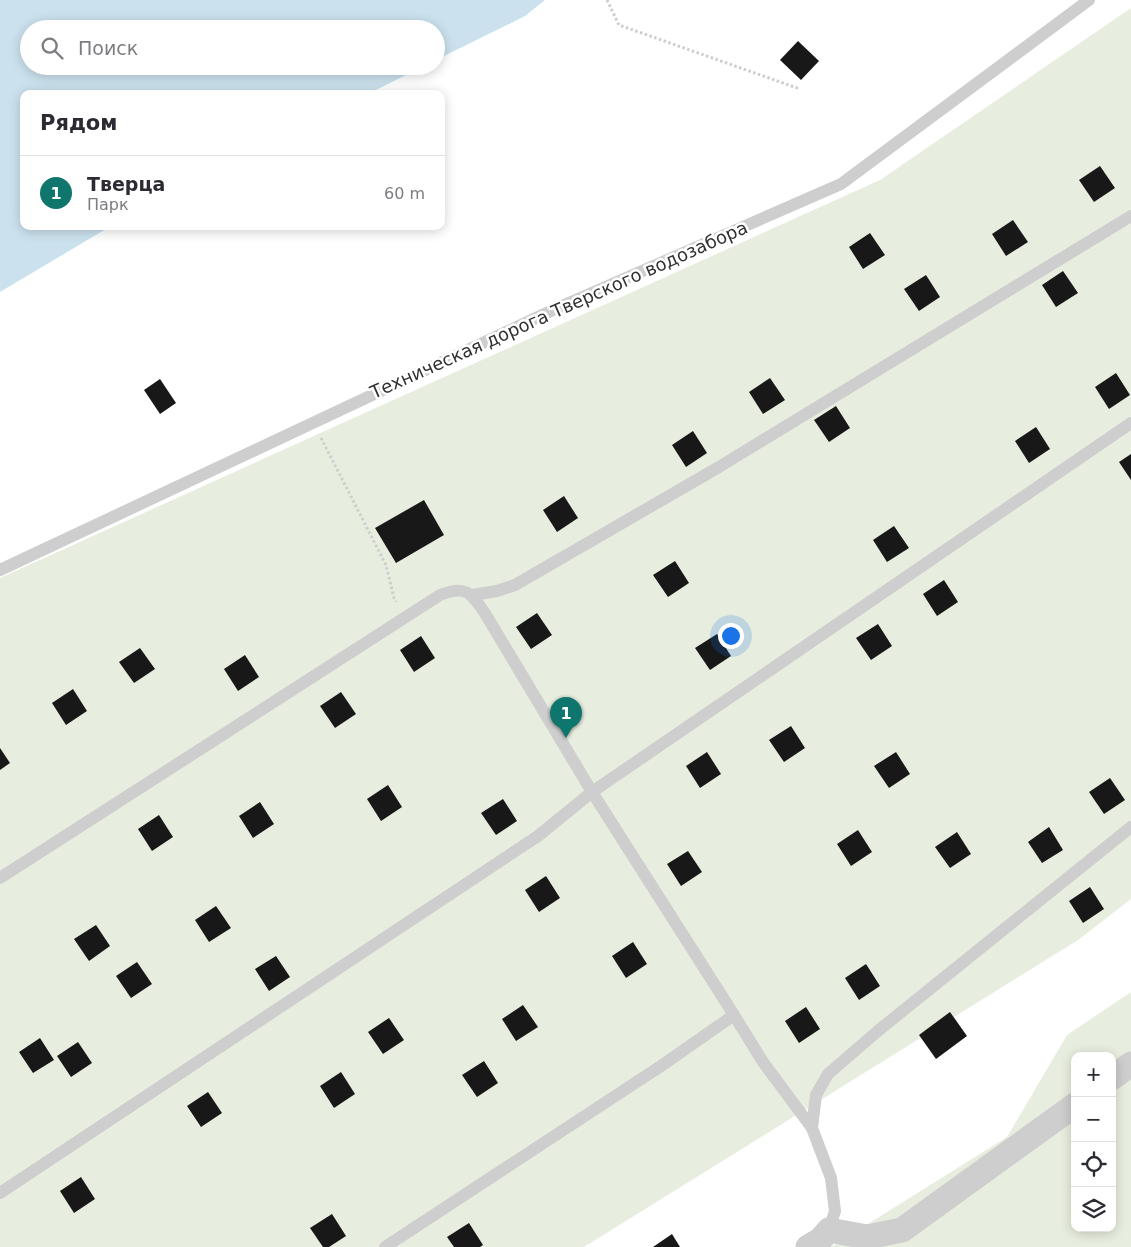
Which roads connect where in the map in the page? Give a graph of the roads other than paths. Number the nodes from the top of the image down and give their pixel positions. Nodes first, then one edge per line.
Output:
1 (1088, 0) edge
2 (1131, 216) edge
3 (1131, 423) edge
4 (0, 570) edge
5 (472, 595) junction
6 (592, 792) junction
7 (1131, 827) edge
8 (0, 878) edge
9 (734, 1015) junction
10 (1131, 1064) edge
11 (1116, 1075) edge
12 (1071, 1108) edge
13 (812, 1128) junction
14 (0, 1193) edge
15 (829, 1230) junction
16 (385, 1247) edge
17 (808, 1247) edge

1 - 4 lane, Техническая дорога Тверского водозабора
2 - 5 lane
3 - 6 lane
5 - 6 lane
5 - 8 lane
6 - 9 lane
6 - 14 lane
7 - 13 lane
9 - 13 lane
9 - 16 lane
10 - 11 street
12 - 15 street
13 - 15 lane
15 - 17 street

